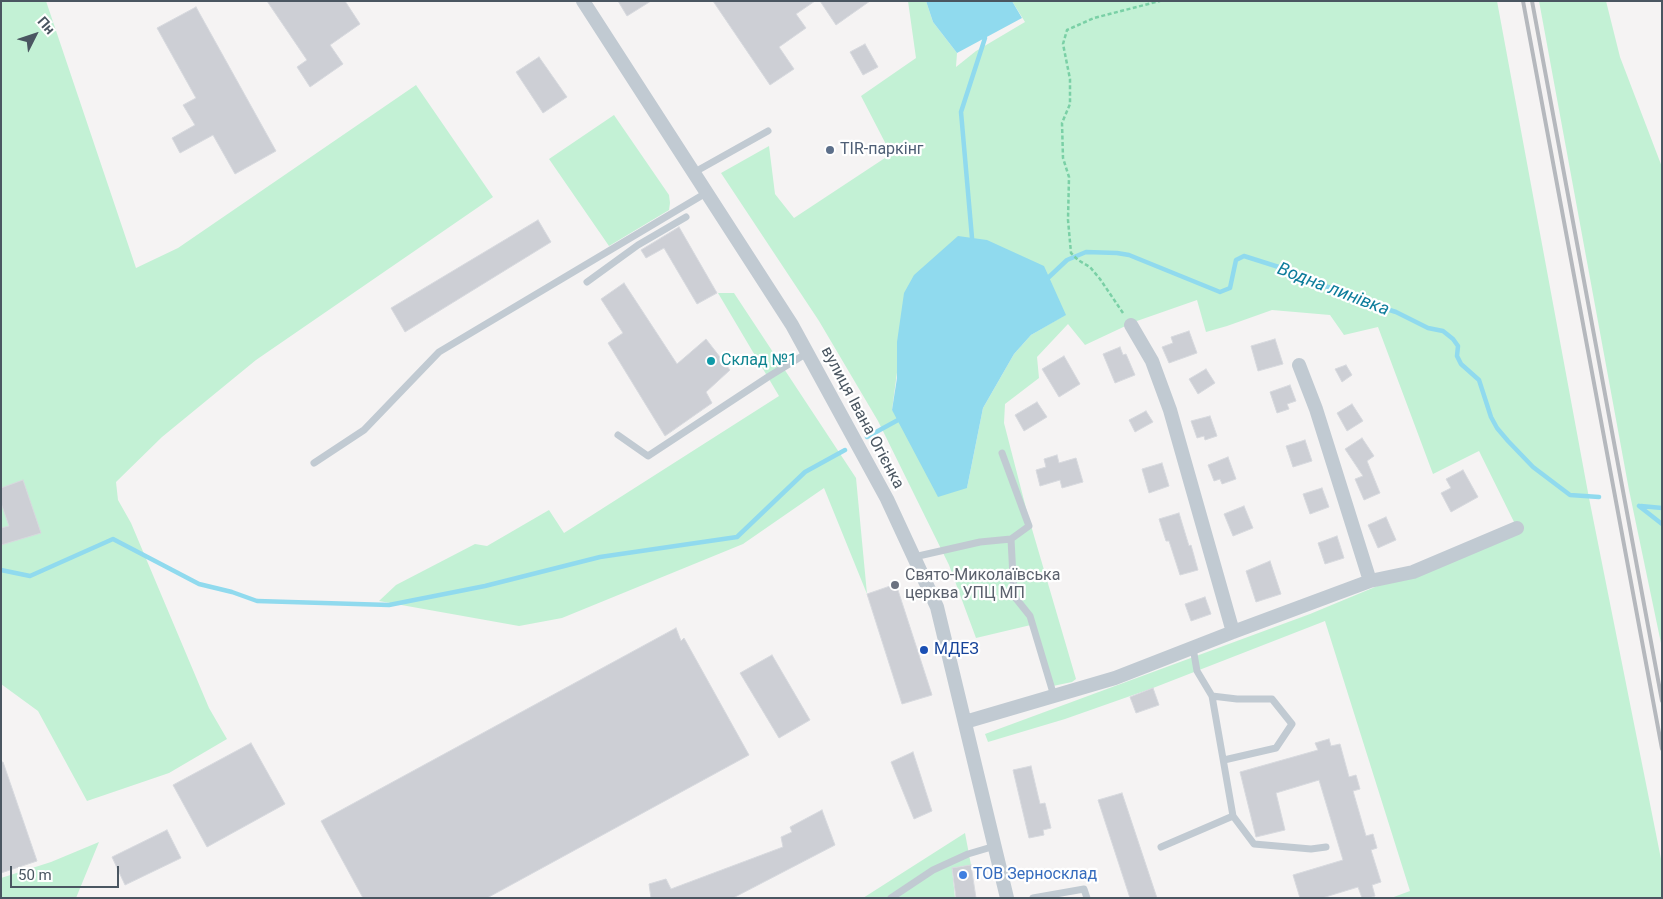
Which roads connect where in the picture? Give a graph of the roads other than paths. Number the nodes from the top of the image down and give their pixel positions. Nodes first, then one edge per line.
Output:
1 (583, 1) edge
2 (768, 131) dead end
3 (693, 173) junction
4 (706, 193) junction
5 (686, 217) dead end
6 (587, 282) dead end
7 (1131, 325) road end
8 (807, 353) junction
9 (1299, 365) dead end
10 (618, 435) dead end
11 (1002, 453) dead end
12 (314, 463) dead end
13 (1517, 528) dead end
14 (1011, 539) junction
15 (914, 557) junction
16 (1370, 581) junction
17 (1234, 632) junction
18 (1194, 648) junction
19 (1054, 696) junction
20 (1212, 696) junction
21 (965, 722) junction
22 (1224, 760) junction
23 (1233, 816) junction
24 (995, 846) junction
25 (1161, 847) dead end
26 (1326, 847) dead end
27 (902, 894) edge
28 (891, 898) edge
29 (1007, 898) edge
30 (1033, 898) edge
31 (1087, 898) edge

1 - 3 street, вулиця Івана Огієнка
2 - 3 lane
3 - 4 street, вулиця Івана Огієнка
4 - 8 street, вулиця Івана Огієнка
4 - 12 lane
5 - 6 lane
7 - 17 street
8 - 10 lane
8 - 15 street, вулиця Івана Огієнка
9 - 16 street
11 - 14 lane
13 - 16 street
14 - 15 lane
14 - 19 lane
15 - 21 street, вулиця Івана Огієнка
16 - 17 street
17 - 18 street
18 - 19 street
18 - 20 lane
19 - 21 street
20 - 22 lane
20 - 22 lane
21 - 24 street, вулиця Івана Огієнка
22 - 23 lane
23 - 25 lane
23 - 26 lane
24 - 27 lane
24 - 29 street, вулиця Івана Огієнка
27 - 28 lane
30 - 31 lane

